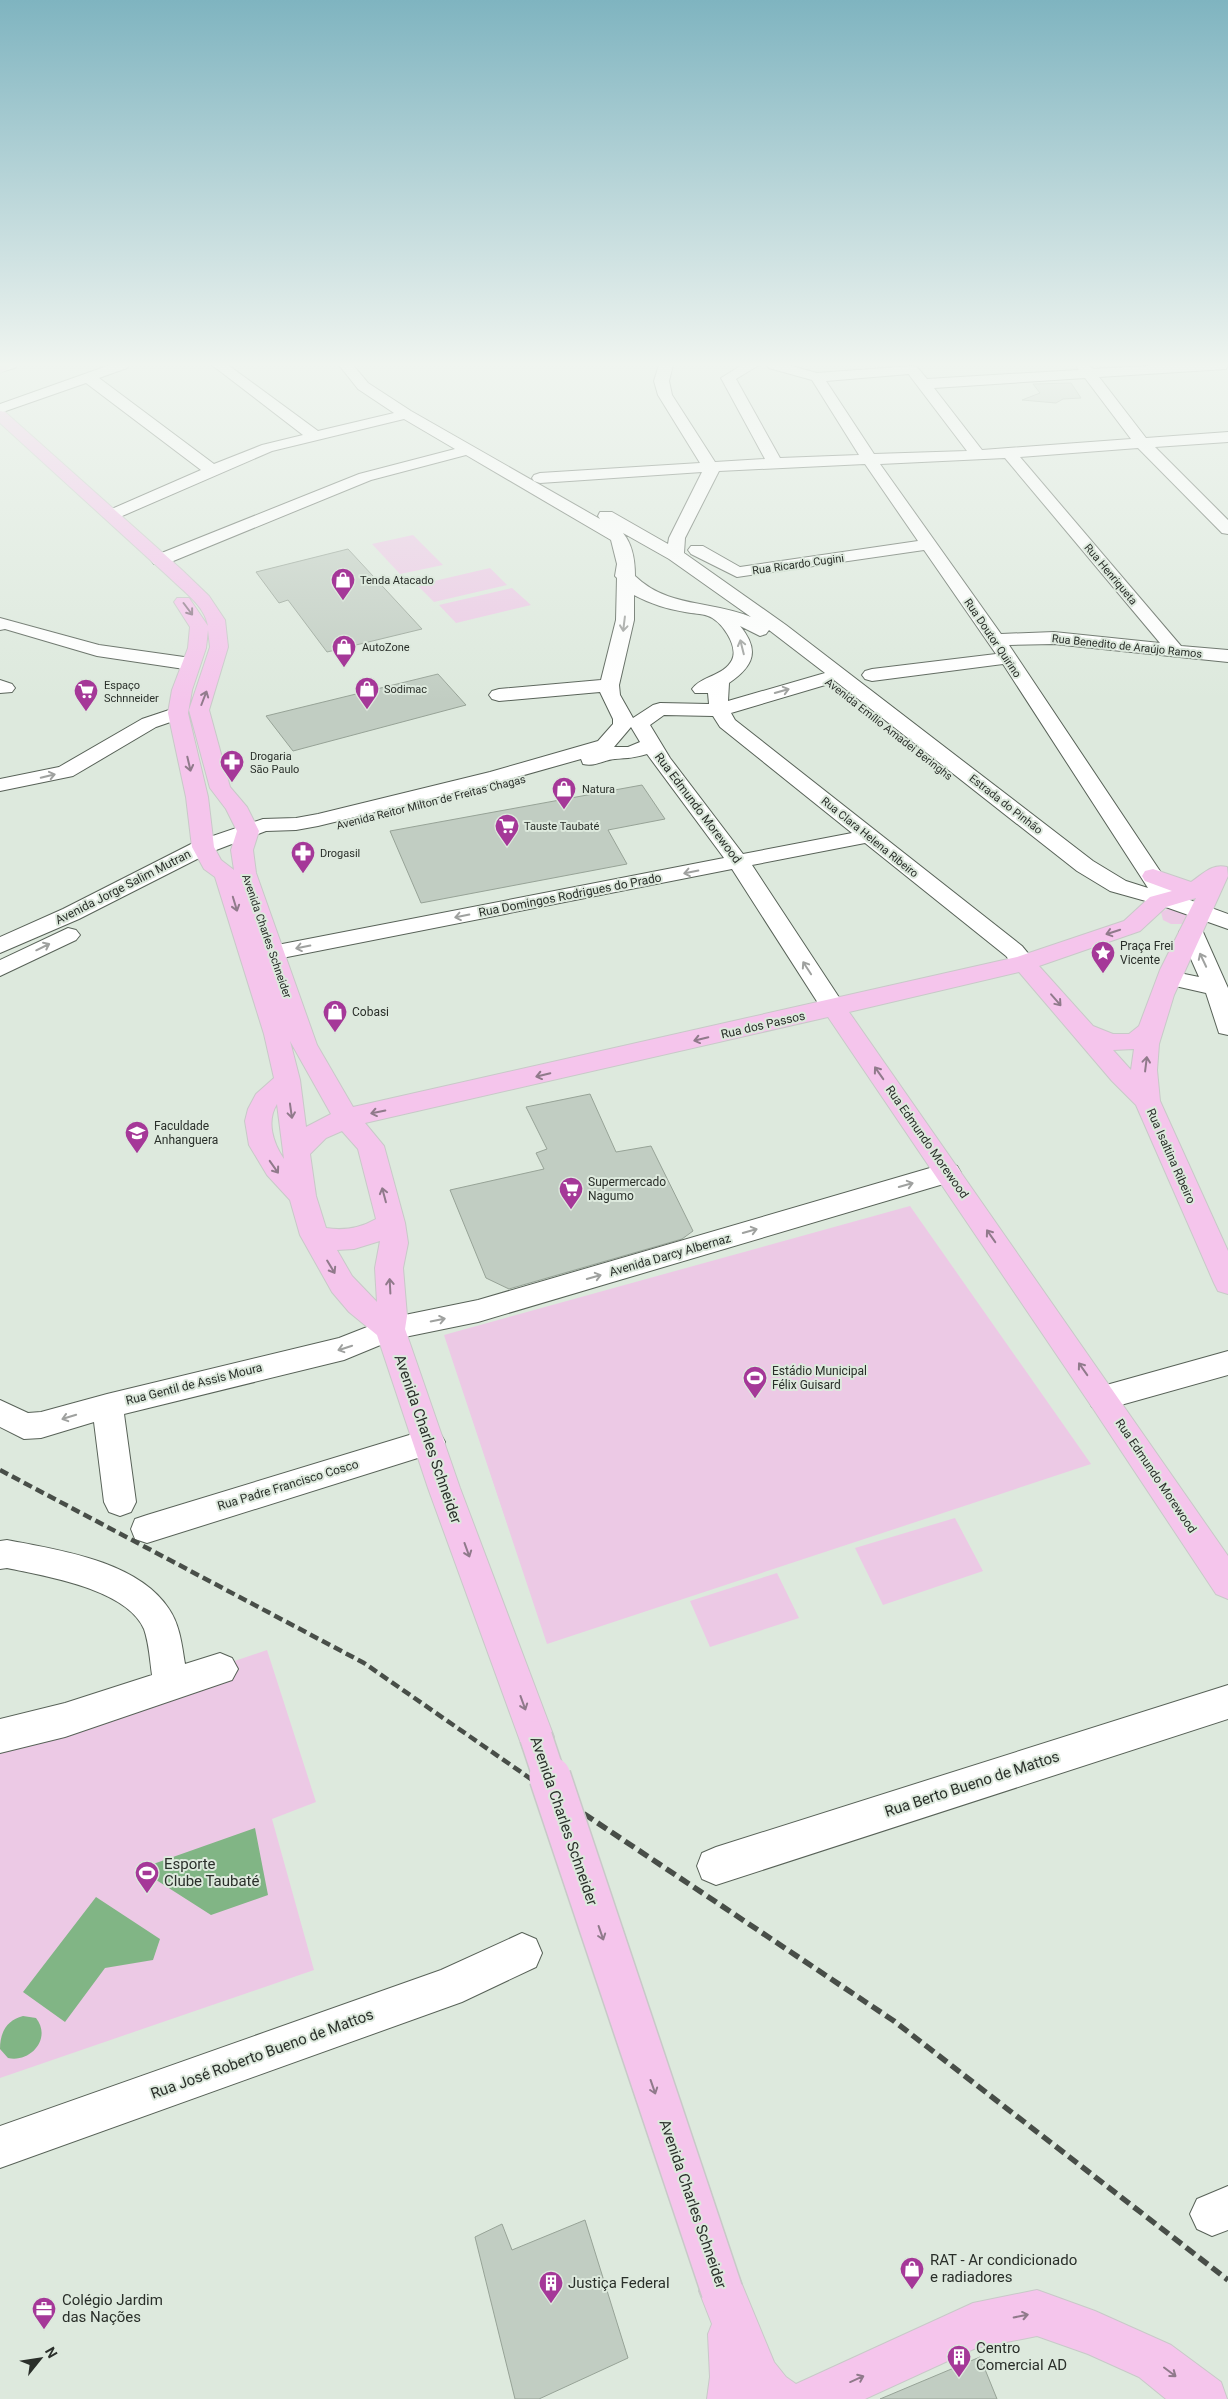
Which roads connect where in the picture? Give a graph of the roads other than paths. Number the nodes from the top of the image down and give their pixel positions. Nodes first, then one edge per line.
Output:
1 (49, 477) edge
2 (70, 477) edge
3 (197, 477) edge
4 (365, 477) edge
5 (515, 477) edge
6 (560, 477) edge
7 (708, 477) edge
8 (881, 477) edge
9 (1029, 477) edge
10 (1176, 477) edge
11 (540, 478) joint
12 (113, 515) junction
13 (1228, 529) edge
14 (928, 544) junction
15 (676, 546) junction
16 (160, 560) junction
17 (625, 570) junction
18 (714, 584) junction
19 (668, 604) junction
20 (714, 611) junction
21 (0, 625) edge
22 (996, 640) junction
23 (1175, 650) junction
24 (1228, 656) edge
25 (1007, 658) junction
26 (191, 664) junction
27 (872, 675) dead end
28 (825, 679) junction
29 (719, 682) junction
30 (608, 685) junction
31 (499, 695) dead end
32 (618, 709) junction
33 (660, 709) junction
34 (719, 710) junction
35 (178, 714) junction
36 (650, 743) junction
37 (605, 745) junction
38 (0, 785) edge
39 (236, 808) junction
40 (199, 817) junction
41 (251, 835) junction
42 (868, 836) junction
43 (208, 855) junction
44 (738, 863) junction
45 (1224, 865) edge
46 (1149, 871) junction
47 (1118, 886) junction
48 (1168, 900) junction
49 (1194, 912) junction
50 (1138, 919) junction
51 (1228, 922) edge
52 (6, 952) edge
53 (272, 953) junction
54 (1024, 962) junction
55 (1170, 978) junction
56 (1216, 988) junction
57 (834, 1008) junction
58 (1228, 1027) edge
59 (1151, 1028) junction
60 (1087, 1033) junction
61 (287, 1080) junction
62 (1147, 1101) junction
63 (346, 1118) junction
64 (296, 1151) junction
65 (948, 1173) junction
66 (302, 1196) junction
67 (391, 1222) junction
68 (314, 1235) junction
69 (1228, 1283) edge
70 (390, 1329) junction
71 (1228, 1362) edge
72 (1103, 1398) junction
73 (107, 1406) junction
74 (0, 1412) edge
75 (429, 1442) junction
76 (120, 1502) dead end
77 (147, 1529) dead end
78 (0, 1555) edge
79 (1228, 1584) edge
80 (220, 1669) dead end
81 (171, 1685) junction
82 (1228, 1702) edge
83 (0, 1736) edge
84 (716, 1866) dead end
85 (522, 1953) dead end
86 (0, 2147) edge
87 (726, 2303) junction
88 (730, 2399) edge
89 (779, 2399) edge
90 (813, 2399) edge
91 (1204, 2399) edge

1 -> 26 main road
2 - 12 main road, Avenida Charles Schneider
3 - 12 street
4 - 16 street
5 - 17 street
6 - 11 street
7 - 15 street
8 - 14 street, Rua Doutor Quirino
9 - 23 street, Rua Henriqueta
10 - 13 street
11 - 15 street
12 - 16 main road, Avenida Charles Schneider
14 - 15 street, Rua Ricardo Cugini
14 - 22 street, Rua Doutor Quirino
15 - 17 street
15 - 18 street, Estrada do Pinhão
39 -> 16 main road, Avenida Charles Schneider
17 - 19 street, Avenida Emílio Amadei Beringhs
17 -> 30 street
18 - 19 street
18 - 20 street
18 - 47 street, Estrada do Pinhão
19 - 20 street, Avenida Emílio Amadei Beringhs
20 - 28 street, Avenida Emílio Amadei Beringhs
29 -> 20 street
21 - 26 street
22 - 23 street, Rua Benedito de Araújo Ramos
22 - 25 street, Rua Doutor Quirino
23 - 24 street, Rua Benedito de Araújo Ramos
25 - 27 street
25 - 46 street, Rua Doutor Quirino
26 - 35 main road
34 -> 28 street
28 - 50 street, Avenida Emílio Amadei Beringhs
29 - 33 street
29 - 34 street
30 - 31 street
30 - 32 street
32 - 33 street
32 - 37 street
33 - 34 street
33 - 36 street, Rua Edmundo Morewood
34 - 42 street, Rua Clara Helena Ribeiro
38 -> 35 street
35 -> 40 main road
36 - 37 street, Avenida Reitor Milton de Freitas Chagas
36 - 41 street, Avenida Reitor Milton de Freitas Chagas
36 - 44 street, Rua Edmundo Morewood
37 - 41 street, Avenida Reitor Milton de Freitas Chagas
39 - 40 main road
39 - 41 main road, Avenida Charles Schneider
40 - 43 main road
41 - 43 street, Avenida Reitor Milton de Freitas Chagas
41 - 53 main road, Avenida Charles Schneider
42 - 44 street, Rua Domingos Rodrigues do Prado
42 - 54 street, Rua Clara Helena Ribeiro
43 - 52 street, Avenida Jorge Salim Mutran
43 -> 61 main road, Avenida Charles Schneider
44 -> 53 street, Rua Domingos Rodrigues do Prado
57 -> 44 street, Rua Edmundo Morewood
45 - 49 main road, Rua Isaltina Ribeiro
46 - 47 street
46 - 48 street, Rua Doutor Quirino
46 - 49 main road
47 - 48 street, Estrada do Pinhão
48 - 49 street, Estrada do Pinhão
48 - 50 main road, Rua dos Passos
49 - 51 street, Estrada do Pinhão
49 - 55 main road, Rua Isaltina Ribeiro
56 -> 49 street
50 -> 54 main road, Rua dos Passos
53 - 63 main road, Avenida Charles Schneider
54 - 57 main road, Rua dos Passos
54 -> 60 main road
55 - 56 street
55 - 59 main road, Rua Isaltina Ribeiro
56 - 58 street
57 -> 63 main road, Rua dos Passos
65 -> 57 main road, Rua Edmundo Morewood
59 - 60 main road
62 -> 59 main road, Rua Isaltina Ribeiro
60 - 62 main road
61 -> 64 main road, Avenida Charles Schneider
61 -> 66 main road
62 - 69 main road, Rua Isaltina Ribeiro
63 - 64 main road
67 -> 63 main road, Avenida Charles Schneider
64 - 66 main road, Avenida Charles Schneider
70 -> 65 street, Avenida Darcy Albernaz
72 -> 65 main road, Rua Edmundo Morewood
66 - 68 main road, Avenida Charles Schneider
67 - 68 main road
70 -> 67 main road, Avenida Charles Schneider
68 -> 70 main road, Avenida Charles Schneider
70 -> 73 street, Rua Gentil de Assis Moura
70 - 75 main road, Avenida Charles Schneider
71 - 72 street
72 - 79 main road, Rua Edmundo Morewood
73 -> 74 street, Rua Gentil de Assis Moura
73 - 76 street
75 - 77 street, Rua Padre Francisco Cosco
75 -> 87 main road, Avenida Charles Schneider, bridge
78 - 81 street
80 - 81 street
81 - 83 street
82 - 84 street, Rua Berto Bueno de Mattos
85 - 86 street, Rua José Roberto Bueno de Mattos
87 - 88 main road, Avenida Charles Schneider
87 - 89 main road, Avenida Charles Schneider
90 -> 91 main road

